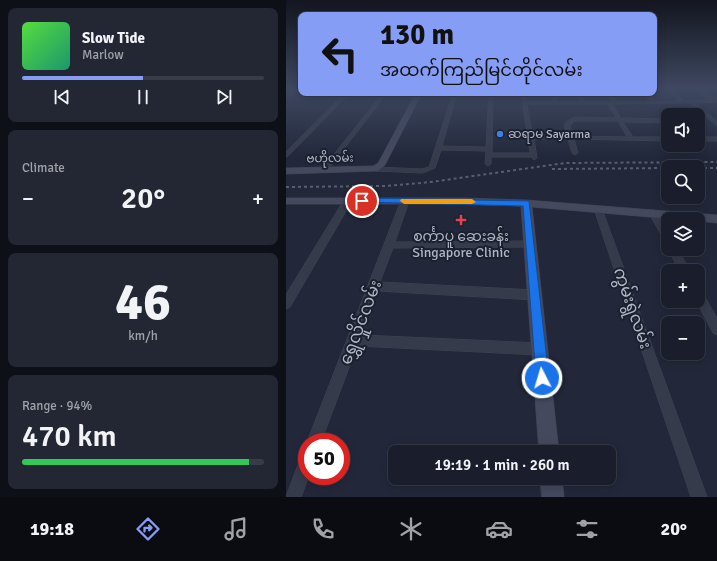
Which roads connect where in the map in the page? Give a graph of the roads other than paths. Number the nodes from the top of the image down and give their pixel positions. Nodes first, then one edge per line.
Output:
1 (330, 111) edge
2 (371, 111) edge
3 (410, 111) edge
4 (450, 111) edge
5 (490, 111) edge
6 (526, 111) edge
7 (614, 111) edge
8 (702, 111) edge
9 (619, 120) junction
10 (661, 121) edge
11 (717, 124) edge
12 (531, 137) junction
13 (570, 137) junction
14 (631, 138) junction
15 (661, 139) edge
16 (705, 139) edge
17 (717, 139) edge
18 (439, 148) junction
19 (489, 152) junction
20 (575, 153) dead end
21 (286, 156) edge
22 (488, 164) dead end
23 (375, 168) junction
24 (286, 171) edge
25 (324, 171) junction
26 (286, 201) edge
27 (348, 201) junction
28 (405, 201) junction
29 (526, 203) junction
30 (598, 209) junction
31 (653, 213) junction
32 (717, 218) edge
33 (661, 227) edge
34 (530, 244) junction
35 (389, 246) junction
36 (374, 286) junction
37 (535, 295) junction
38 (286, 304) edge
39 (705, 308) edge
40 (717, 330) edge
41 (352, 340) junction
42 (540, 349) junction
43 (317, 433) edge
44 (548, 445) edge
45 (298, 483) edge
46 (552, 485) edge
47 (293, 497) edge
48 (553, 497) edge
49 (699, 497) edge

1 - 21 street
2 - 25 street
3 - 23 main road
4 - 18 street
5 - 19 street
6 - 12 street
7 - 9 street
8 - 11 street
9 - 10 street
9 - 13 street
9 - 14 street
12 - 13 street
12 - 19 street
13 - 14 street
13 - 20 street
14 - 15 street
16 - 17 street
18 - 19 street
18 - 23 street
19 - 22 street
23 - 25 main road, ဗဟိုလမ်း
24 - 25 main road, ဗဟိုလမ်း
26 - 27 main road
27 - 28 main road
27 - 38 street
28 - 29 main road
28 - 35 street, ရွှေလှိုင်လမ်း
29 - 30 main road
29 - 34 main road
30 - 31 main road
30 - 49 street, ကွမ်းရွဲလမ်း
31 - 32 main road
31 - 33 street
34 - 35 street
34 - 37 main road
35 - 36 street, ရွှေလှိုင်လမ်း
36 - 37 street
36 - 41 street, ရွှေလှိုင်လမ်း
37 - 42 main road
39 - 40 street
41 - 42 street
41 - 43 street, ရွှေလှိုင်လမ်း
42 - 44 main road
45 - 47 street
46 - 48 main road

